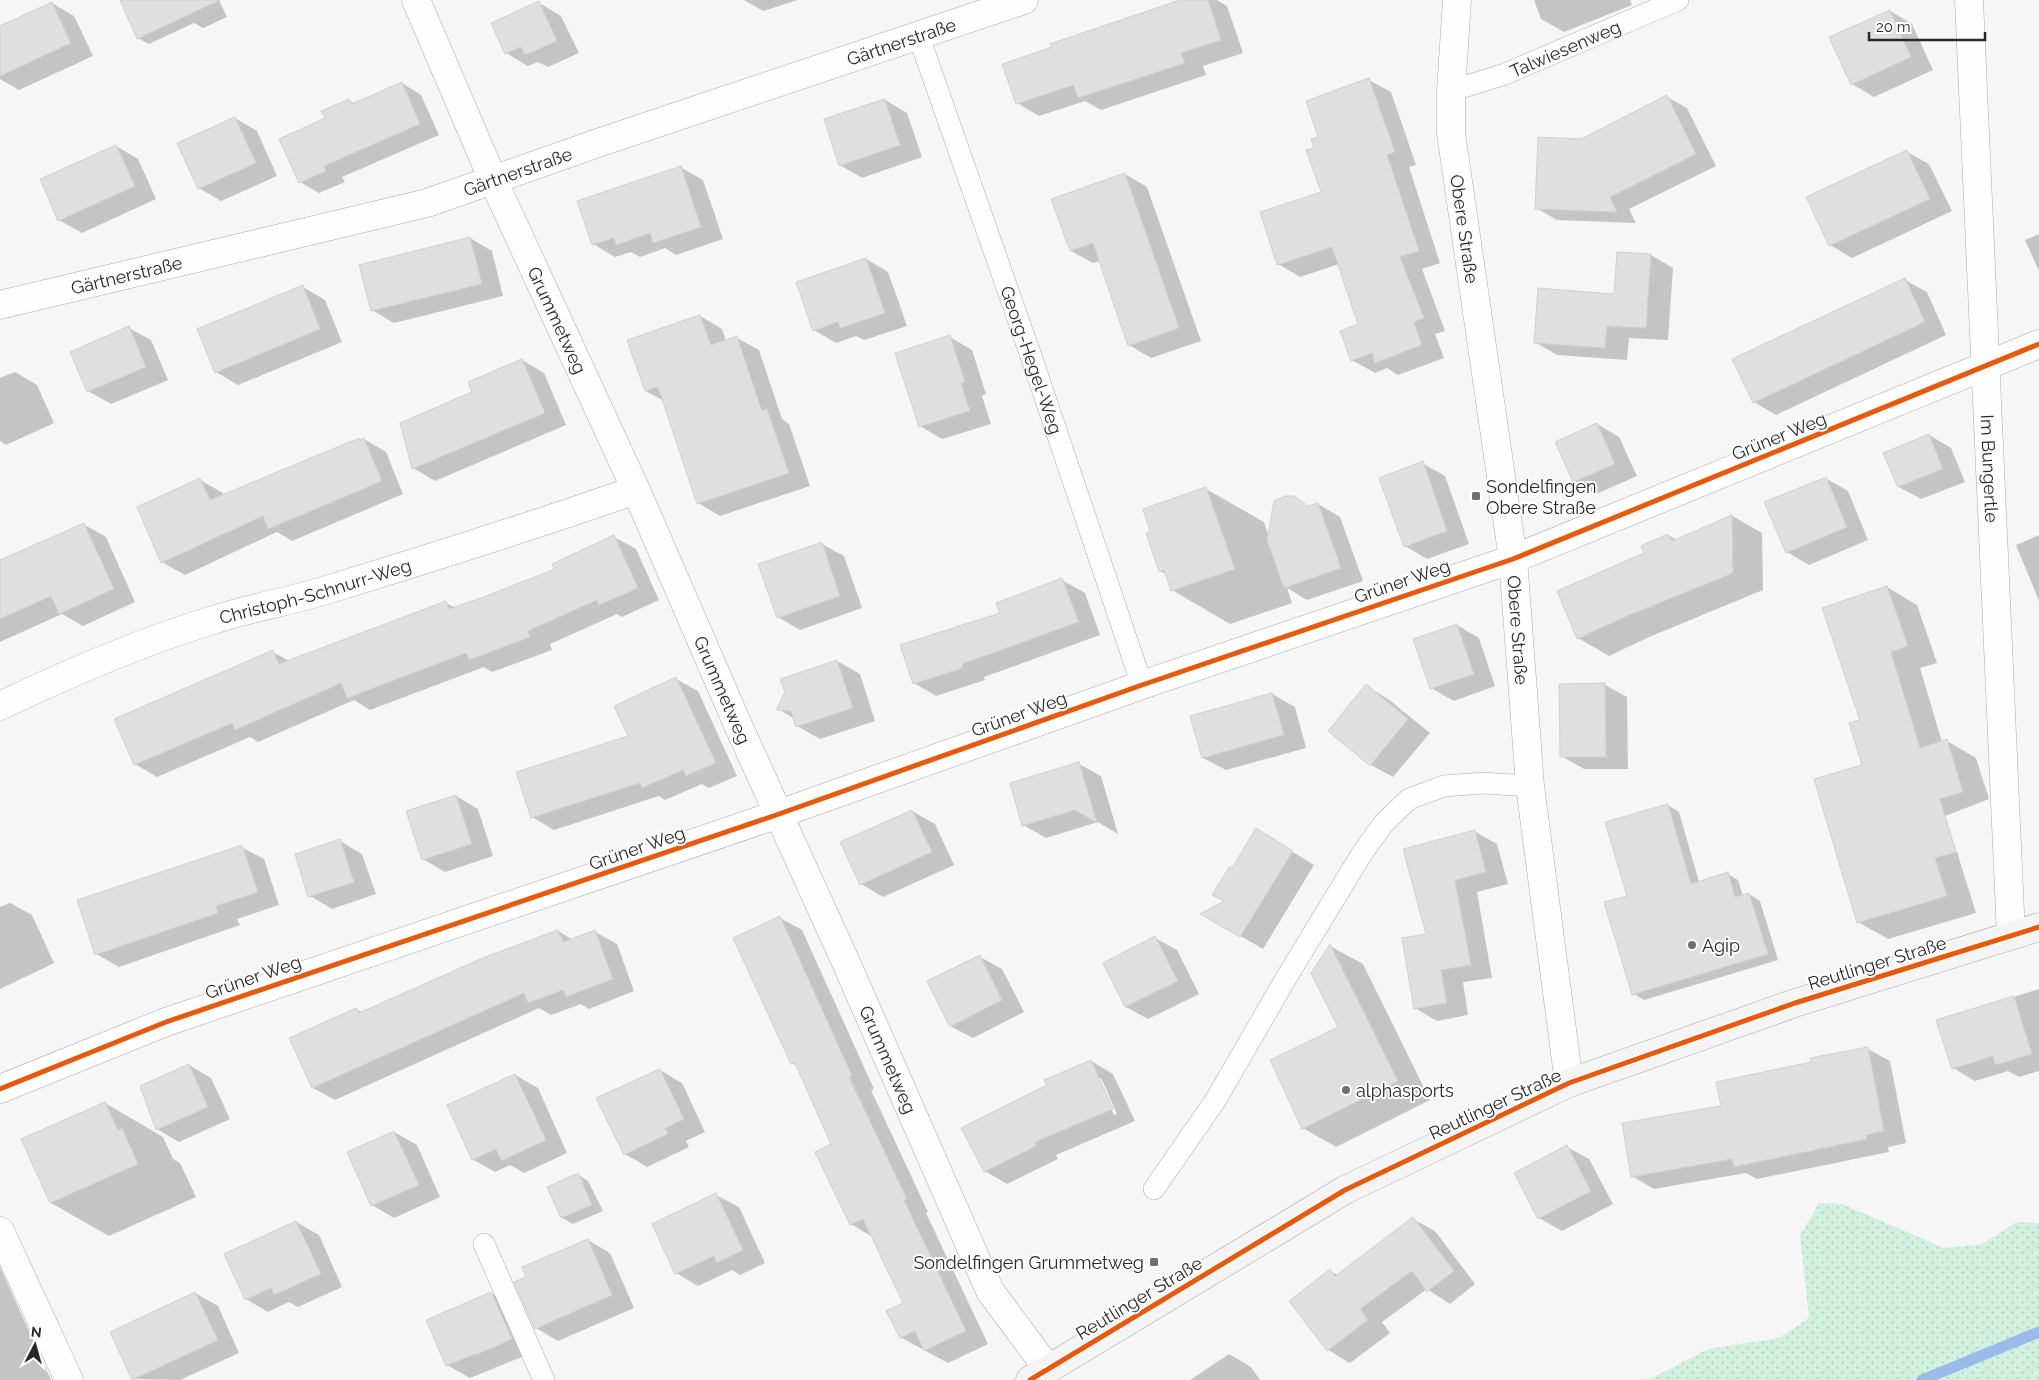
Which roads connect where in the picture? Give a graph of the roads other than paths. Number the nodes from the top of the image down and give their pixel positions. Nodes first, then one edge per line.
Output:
1 (416, 0) edge
2 (1024, 0) edge
3 (1457, 0) edge
4 (1678, 0) edge
5 (1969, 0) edge
6 (919, 37) junction
7 (1451, 91) junction
8 (493, 180) junction
9 (0, 304) edge
10 (2039, 344) edge
11 (1985, 366) junction
12 (636, 490) junction
13 (1512, 559) junction
14 (1142, 685) junction
15 (0, 706) edge
16 (1530, 786) junction
17 (778, 814) junction
18 (2039, 927) edge
19 (2011, 935) junction
20 (1569, 1083) junction
21 (0, 1089) edge
22 (1154, 1189) dead end
23 (0, 1231) edge
24 (484, 1244) dead end
25 (1045, 1376) edge
26 (69, 1380) edge
27 (544, 1380) edge

1 - 8 street, Grummetweg
2 - 6 street, Gärtnerstraße
3 - 7 street, Obere Straße
4 - 7 lane, Talwiesenweg
5 - 11 street, Im Bungertle
6 - 8 street, Gärtnerstraße
6 - 14 lane, Georg-Hegel-Weg
7 - 13 street, Obere Straße
8 - 9 street, Gärtnerstraße
8 - 12 street, Grummetweg
10 - 11 street, Grüner Weg
11 - 13 street, Grüner Weg
11 - 19 street, Im Bungertle
12 - 15 street, Christoph-Schnurr-Weg
12 - 17 street, Grummetweg
13 - 14 street, Grüner Weg
13 - 16 street, Obere Straße
14 - 17 street, Grüner Weg
16 - 20 street, Obere Straße
16 - 22 lane
17 - 21 street, Grüner Weg
17 - 25 street, Grummetweg
18 - 19 main road, Reutlinger Straße
19 - 20 main road, Reutlinger Straße
20 - 25 main road, Reutlinger Straße
23 - 26 street
24 - 27 lane

